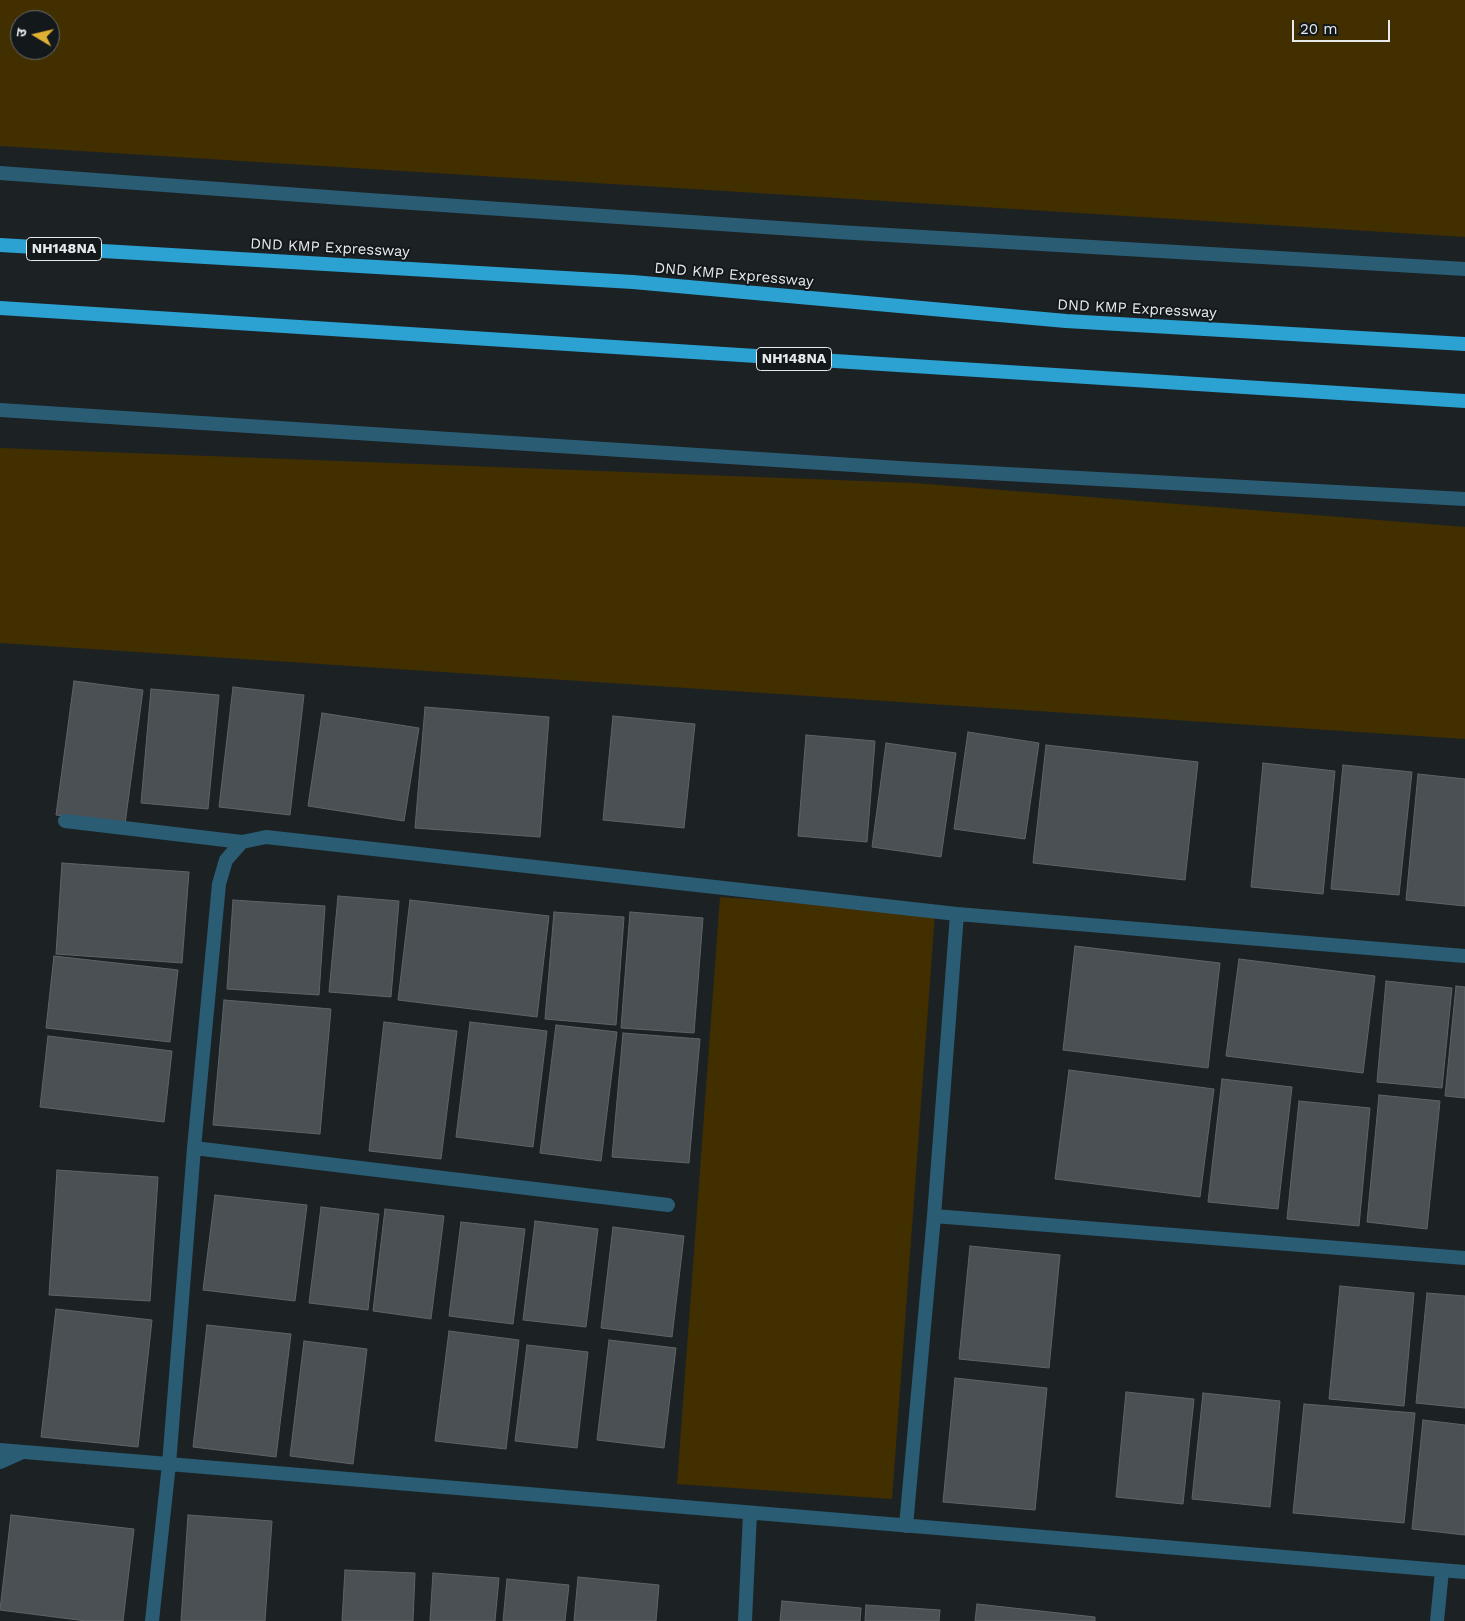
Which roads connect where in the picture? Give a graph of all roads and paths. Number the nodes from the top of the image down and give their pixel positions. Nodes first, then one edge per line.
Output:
1 (0, 173) edge
2 (0, 245) edge
3 (1465, 269) edge
4 (0, 308) edge
5 (1465, 344) edge
6 (1465, 401) edge
7 (0, 410) edge
8 (1465, 499) edge
9 (65, 821) dead end
10 (242, 842) junction
11 (957, 914) junction
12 (1465, 956) edge
13 (194, 1148) junction
14 (668, 1205) dead end
15 (934, 1216) junction
16 (1465, 1258) edge
17 (0, 1450) edge
18 (21, 1452) junction
19 (0, 1462) edge
20 (169, 1464) junction
21 (750, 1513) junction
22 (906, 1526) junction
23 (1442, 1571) junction
24 (1465, 1572) edge
25 (152, 1621) edge
26 (745, 1621) edge
27 (1438, 1621) edge

1 - 3 street
2 - 5 highway, DND KMP Expressway / NH148NA
4 - 6 highway, NH148NA
7 - 8 street
9 - 10 street
10 - 11 street
10 - 13 street
11 - 12 street
11 - 15 street
13 - 14 street
13 - 20 street
15 - 16 street
15 - 22 street
17 - 18 street
18 - 19 street
18 - 20 street
20 - 21 street
20 - 25 street
21 - 22 street
21 - 26 street
22 - 23 street
23 - 24 street
23 - 27 street

